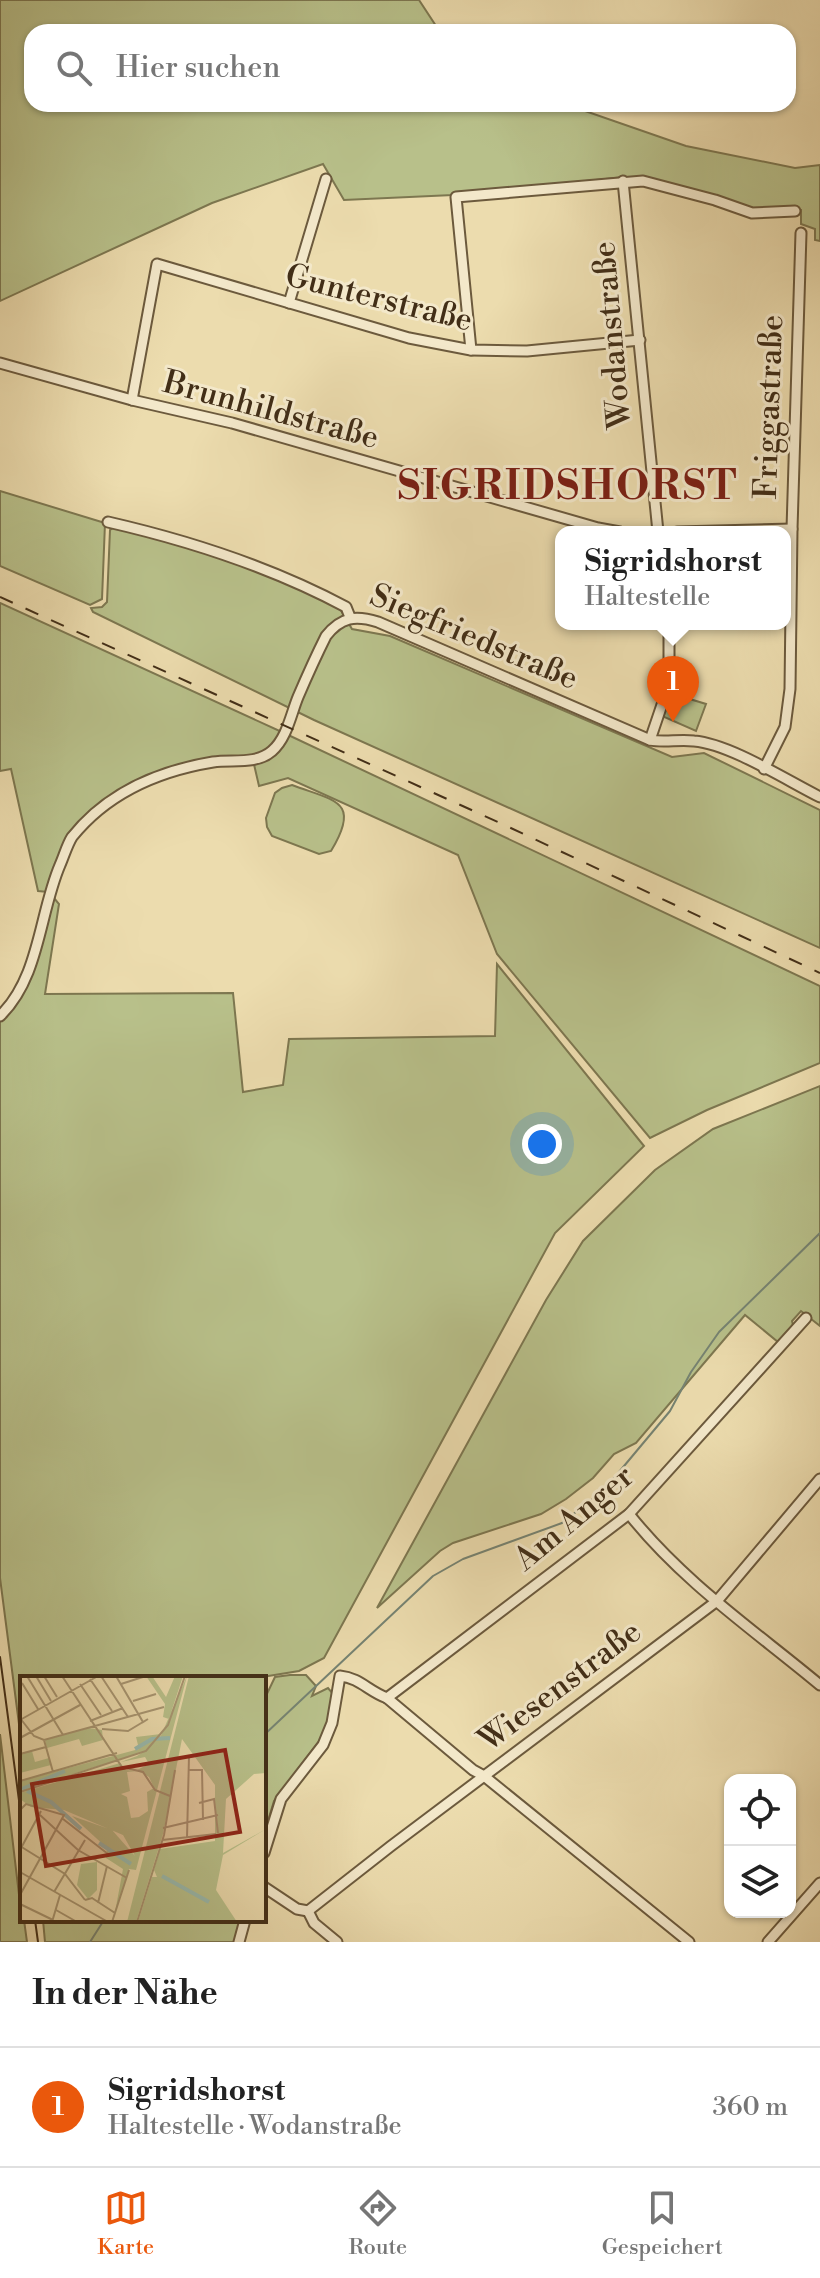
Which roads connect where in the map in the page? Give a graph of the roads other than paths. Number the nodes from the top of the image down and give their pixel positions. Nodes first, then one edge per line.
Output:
1 (326, 179) dead end
2 (623, 181) junction
3 (795, 211) dead end
4 (801, 233) dead end
5 (289, 303) junction
6 (640, 340) junction
7 (471, 350) junction
8 (0, 363) edge
9 (132, 400) junction
10 (108, 522) dead end
11 (591, 526) edge
12 (657, 526) edge
13 (792, 529) joint
14 (791, 609) edge
15 (350, 617) junction
16 (669, 630) edge
17 (791, 630) edge
18 (650, 740) junction
19 (764, 769) junction
20 (820, 797) edge
21 (0, 1016) edge
22 (806, 1318) dead end
23 (820, 1479) edge
24 (629, 1514) junction
25 (717, 1601) junction
26 (820, 1685) edge
27 (387, 1698) junction
28 (484, 1776) junction
29 (266, 1847) edge
30 (820, 1883) edge
31 (266, 1888) edge
32 (308, 1911) junction
33 (244, 1922) edge
34 (239, 1942) edge
35 (337, 1942) edge
36 (689, 1942) edge
37 (768, 1942) edge

1 - 5 street
2 - 3 street
2 - 6 street, Wodanstraße
2 - 7 street
4 - 13 street, Friggastraße
5 - 7 street, Gunterstraße
5 - 9 street, Gunterstraße
6 - 7 street, Gunterstraße
6 - 12 street, Wodanstraße
8 - 9 street, Brunhildstraße
9 - 11 street, Brunhildstraße
10 - 15 street, Siegfriedstraße
13 - 14 street, Friggastraße
15 - 18 street, Siegfriedstraße
15 - 21 street
16 - 18 street
17 - 19 street, Friggastraße
18 - 19 street, Siegfriedstraße
19 - 20 street, Siegfriedstraße
22 - 24 street, Am Anger
23 - 25 street, Wiesenstraße
24 - 25 street
24 - 27 street, Am Anger
25 - 26 street
25 - 28 street, Wiesenstraße
27 - 28 street
27 - 29 street
28 - 32 street, Wiesenstraße
28 - 36 street
30 - 37 street
31 - 32 street
32 - 35 street
33 - 34 street

